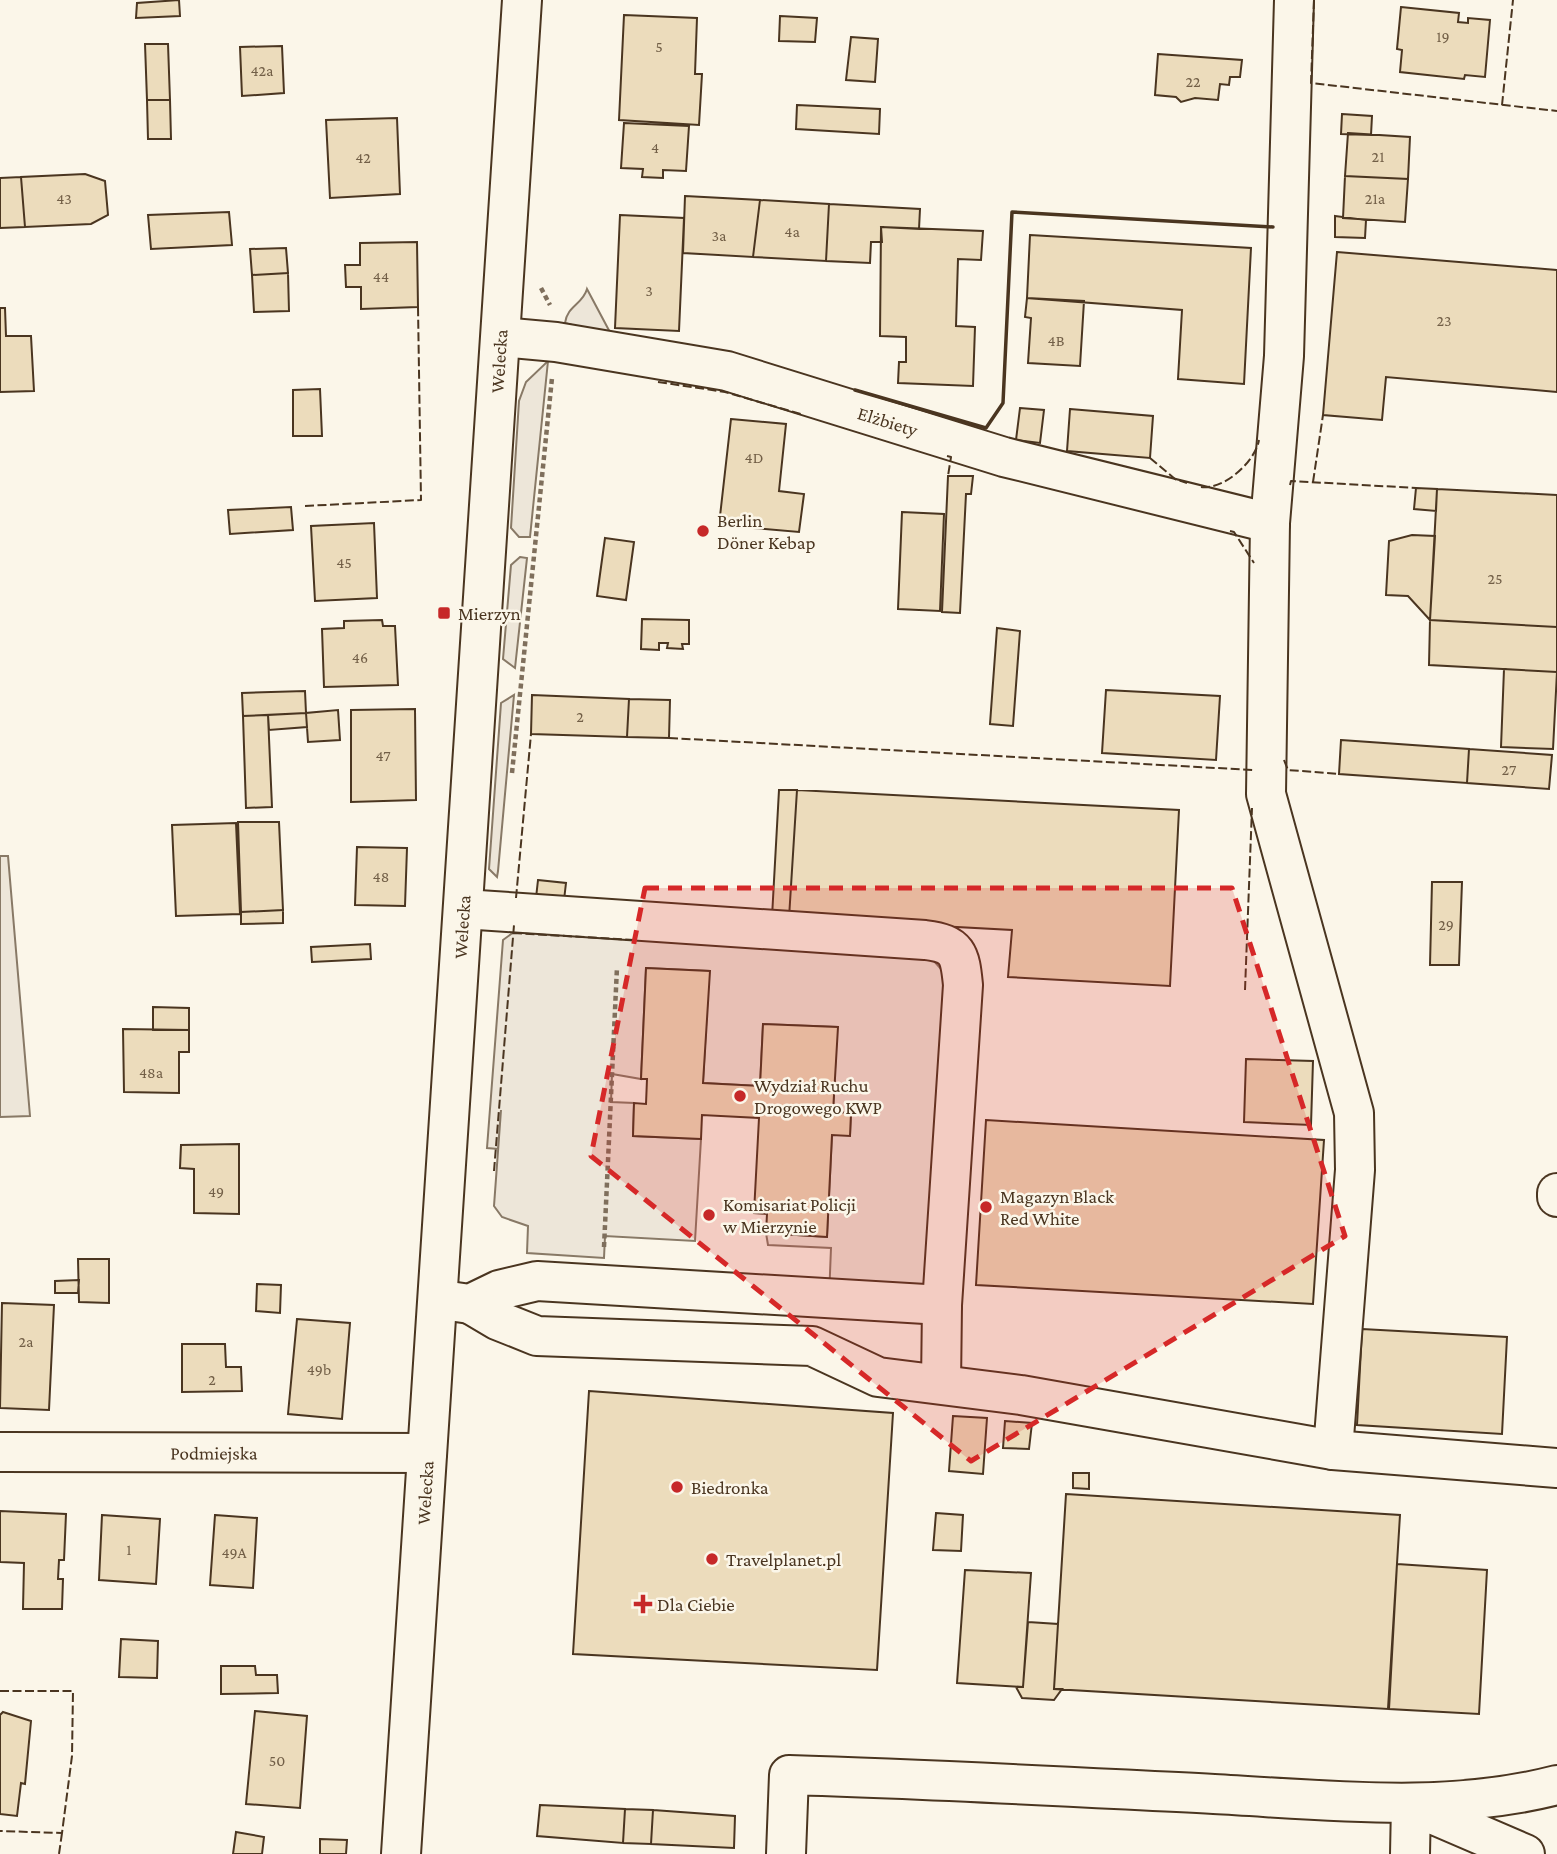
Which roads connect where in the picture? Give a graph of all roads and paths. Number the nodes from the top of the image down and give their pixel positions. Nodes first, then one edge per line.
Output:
1 (522, 0) edge
2 (1294, 0) edge
3 (536, 279) dead end
4 (553, 309) dead end
5 (501, 337) junction
6 (1270, 523) junction
7 (463, 909) junction
8 (617, 967) dead end
9 (603, 1283) junction
10 (453, 1302) junction
11 (942, 1305) junction
12 (941, 1384) junction
13 (1333, 1450) junction
14 (0, 1452) edge
15 (427, 1453) junction
16 (1557, 1468) edge
17 (1557, 1785) edge
18 (1411, 1805) junction
19 (401, 1854) edge
20 (786, 1854) edge
21 (1410, 1854) edge
22 (1525, 1854) edge

1 - 5 main road, Welecka
2 - 6 main road
3 - 4 path
5 - 6 main road, Elżbiety
5 - 7 main road, Welecka
6 - 13 main road
7 - 10 main road, Welecka
7 - 11 main road
8 - 9 path
9 - 10 main road
9 - 11 main road
10 - 12 main road
10 - 15 main road, Welecka
11 - 12 main road
12 - 13 main road
13 - 16 main road
14 - 15 main road, Podmiejska
15 - 19 main road, Welecka
17 - 18 main road
18 - 20 main road
18 - 21 main road
18 - 22 main road

